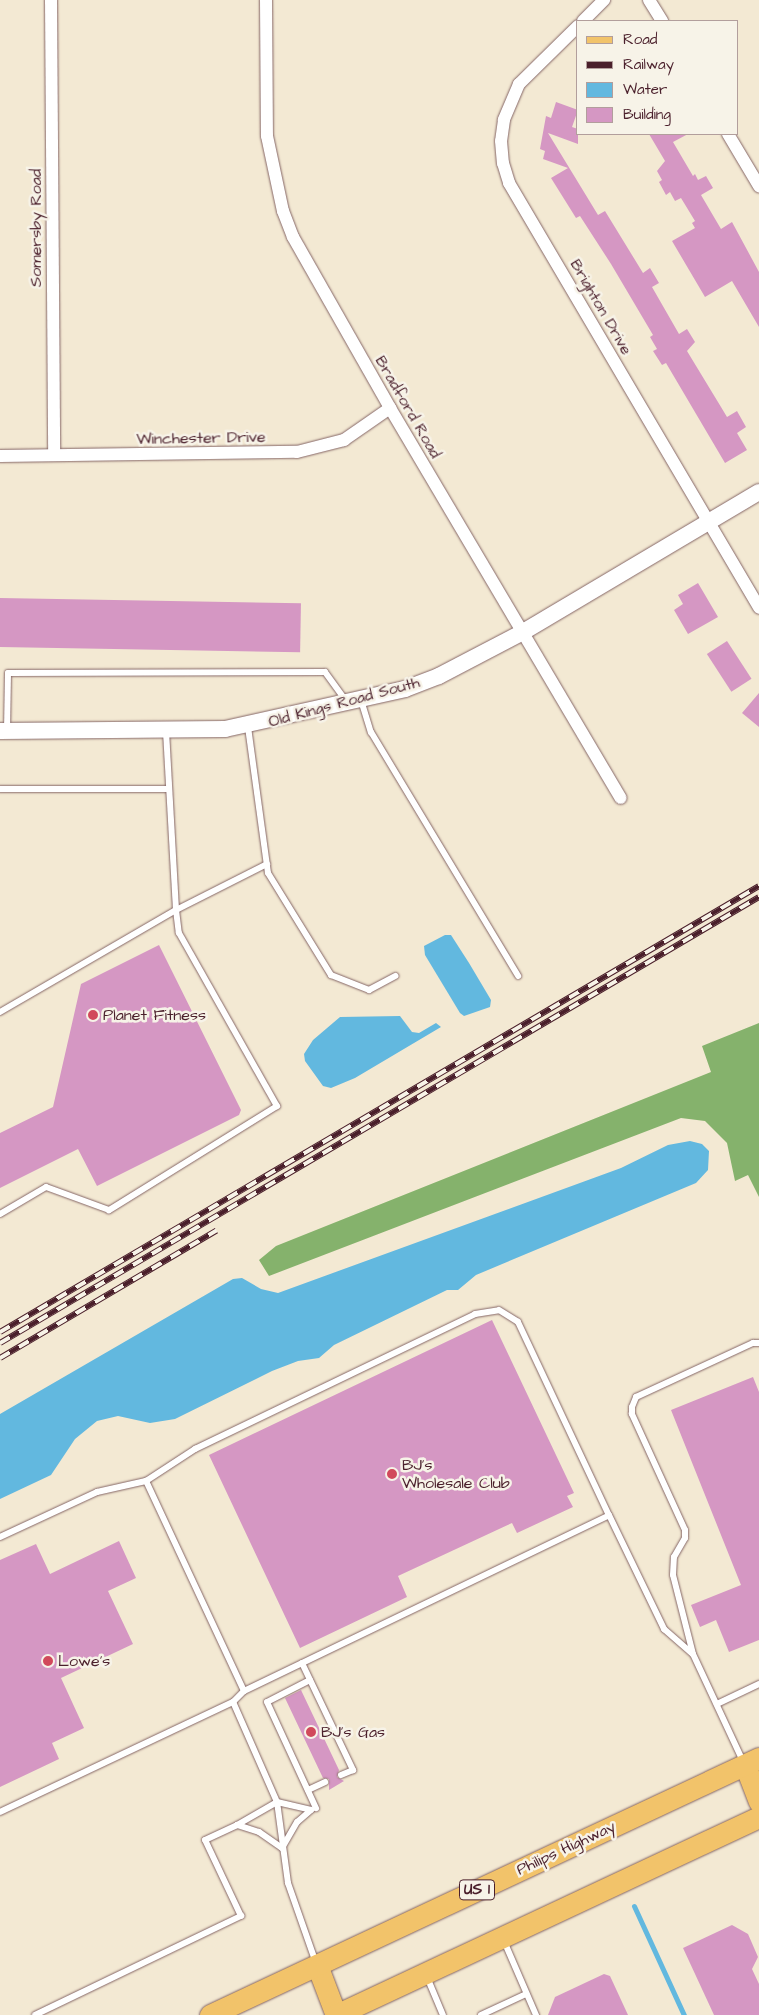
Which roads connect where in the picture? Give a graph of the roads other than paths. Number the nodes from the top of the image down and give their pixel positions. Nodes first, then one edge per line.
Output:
1 (51, 0) edge
2 (266, 0) edge
3 (604, 0) edge
4 (649, 0) edge
5 (584, 20) edge
6 (661, 20) edge
7 (576, 28) edge
8 (729, 135) edge
9 (759, 186) edge
10 (390, 408) junction
11 (54, 455) junction
12 (0, 456) edge
13 (759, 492) edge
14 (708, 522) junction
15 (759, 608) edge
16 (523, 632) junction
17 (354, 702) junction
18 (248, 727) junction
19 (3, 731) edge
20 (166, 731) junction
21 (0, 789) edge
22 (169, 789) junction
23 (621, 798) dead end
24 (267, 864) junction
25 (176, 910) junction
26 (395, 976) dead end
27 (518, 976) dead end
28 (0, 1012) edge
29 (0, 1214) edge
30 (759, 1343) edge
31 (146, 1481) junction
32 (609, 1515) junction
33 (0, 1537) edge
34 (693, 1654) junction
35 (302, 1663) junction
36 (310, 1680) junction
37 (759, 1684) edge
38 (244, 1690) junction
39 (233, 1702) junction
40 (717, 1704) junction
41 (752, 1761) edge
42 (341, 1775) dead end
43 (325, 1782) dead end
44 (308, 1790) junction
45 (759, 1801) edge
46 (277, 1802) junction
47 (316, 1808) dead end
48 (0, 1812) edge
49 (759, 1817) edge
50 (238, 1825) junction
51 (282, 1848) junction
52 (502, 1937) junction
53 (317, 1965) junction
54 (425, 1973) junction
55 (526, 1994) junction
56 (35, 2015) edge
57 (210, 2015) edge
58 (336, 2015) edge
59 (443, 2015) edge
60 (481, 2015) edge
61 (536, 2015) edge

1 - 11 street, Somersby Road
2 - 10 street, Bradford Road
3 - 5 street
4 - 6 street
7 - 14 street, Brighton Drive
8 - 9 street
10 - 11 street, Winchester Drive
10 - 16 street, Bradford Road
11 - 12 street, Winchester Drive
13 - 14 street, Old Kings Road South
14 - 15 street, Brighton Drive
14 - 16 street, Old Kings Road South
16 - 17 street, Old Kings Road South
16 - 23 street, Bradford Road
17 - 18 street, Old Kings Road South
17 - 19 lane
17 - 27 lane
18 - 20 street, Old Kings Road South
18 - 24 lane
19 - 20 street, Old Kings Road South
20 - 22 lane
21 - 22 lane
22 - 25 lane
24 - 25 lane
24 - 26 lane
25 - 28 lane
25 - 29 lane
30 - 34 lane
31 - 32 lane
31 - 33 lane
31 - 38 lane
32 - 34 lane
32 - 35 lane
34 - 40 lane
35 - 36 lane
35 - 38 lane
36 - 42 lane
36 - 44 lane
37 - 40 lane
38 - 39 lane
39 - 46 lane
39 - 48 lane
40 - 41 lane
41 - 45 main road
41 - 53 main road, Philips Highway / US 1
43 - 44 lane
44 - 47 lane
46 - 50 lane
46 - 51 lane
46 - 51 lane
49 - 52 main road
50 - 51 lane
50 - 56 lane
51 - 53 lane
52 - 54 main road
52 - 55 lane
53 - 57 main road, Philips Highway / US 1
53 - 58 main road
54 - 58 main road
54 - 59 lane
55 - 60 lane
55 - 61 lane

